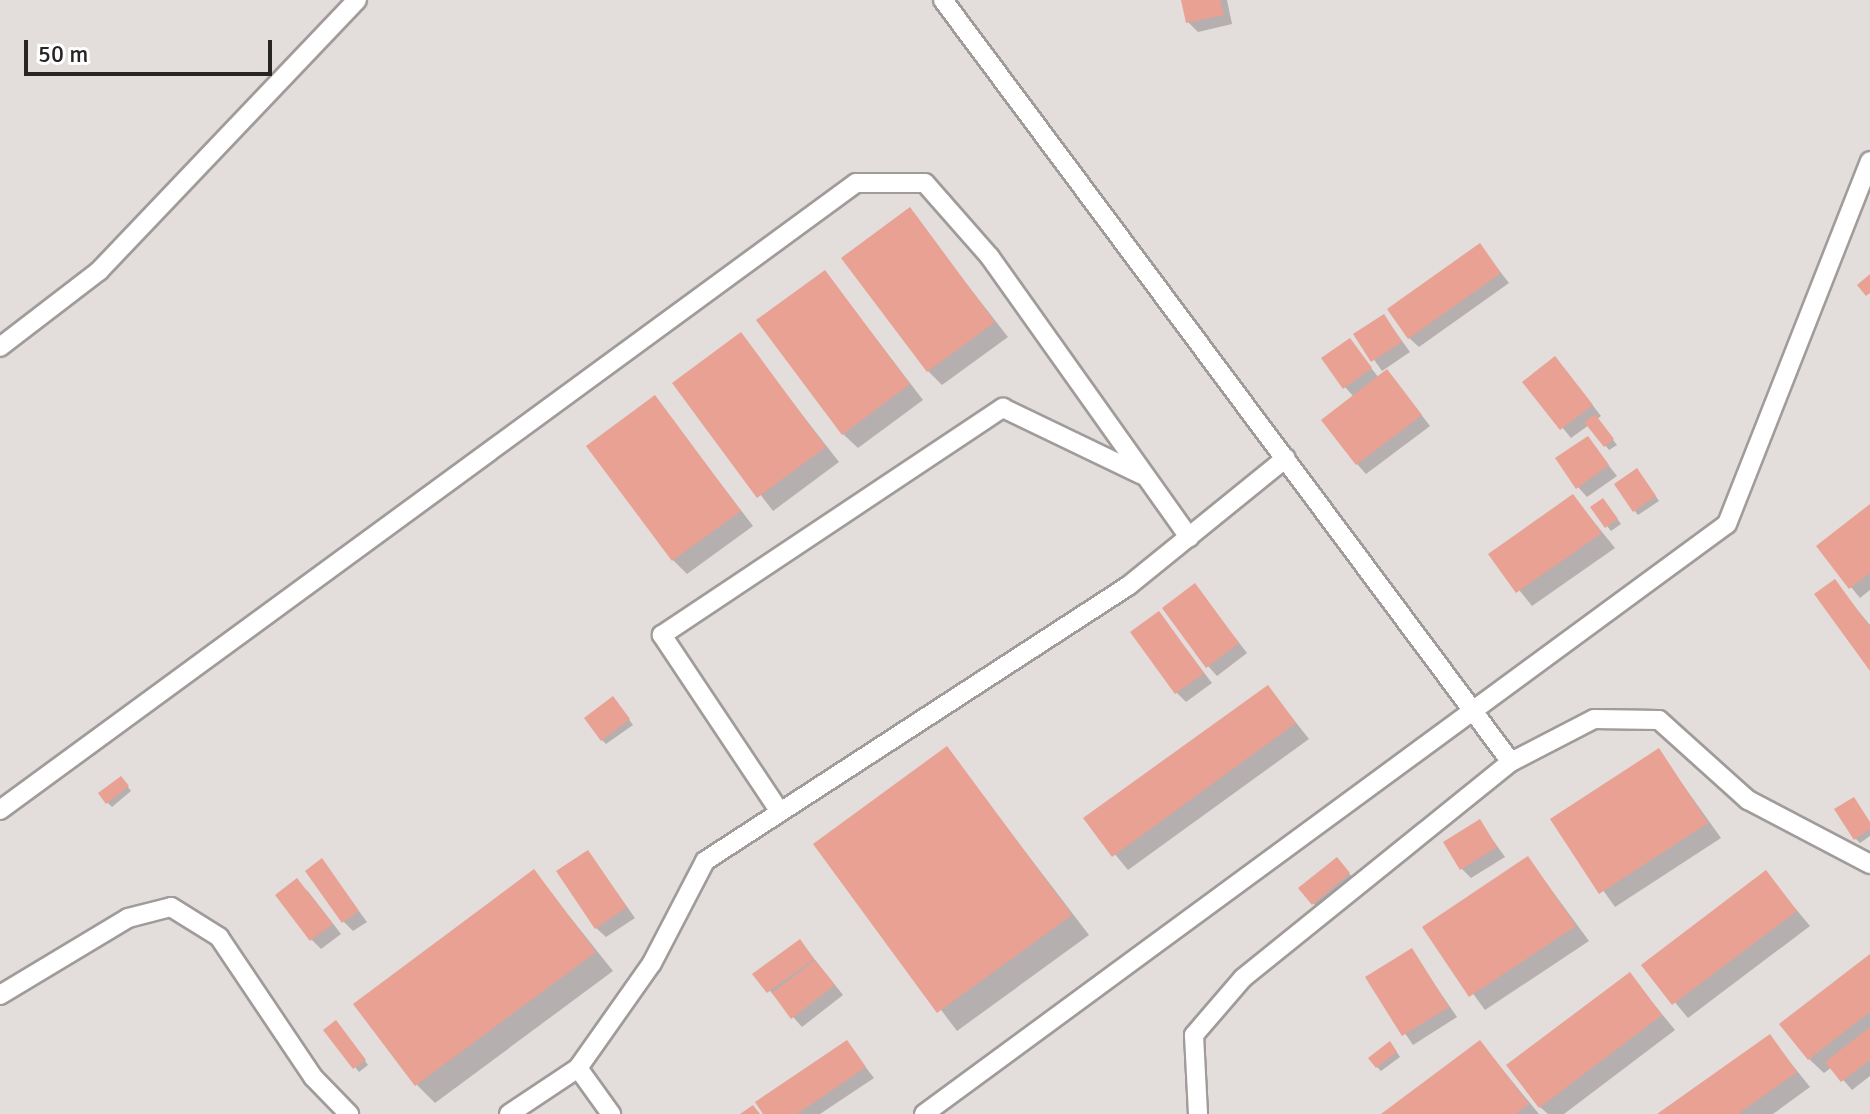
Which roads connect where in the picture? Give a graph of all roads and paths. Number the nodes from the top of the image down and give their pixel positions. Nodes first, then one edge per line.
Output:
1 (357, 0) edge
2 (943, 0) edge
3 (1870, 161) edge
4 (0, 347) edge
5 (1286, 458) junction
6 (1146, 476) junction
7 (1189, 537) junction
8 (1474, 710) junction
9 (1511, 762) junction
10 (0, 810) edge
11 (780, 812) junction
12 (1870, 864) edge
13 (0, 995) edge
14 (578, 1068) junction
15 (349, 1114) edge
16 (509, 1114) edge
17 (611, 1114) edge
18 (924, 1114) edge
19 (1198, 1114) edge

1 - 4 lane
2 - 5 lane
3 - 8 lane
5 - 7 lane
5 - 8 lane
6 - 7 lane
6 - 10 lane
6 - 11 lane
7 - 11 lane
8 - 9 lane
8 - 18 lane
9 - 12 lane
9 - 19 lane
11 - 14 lane
13 - 15 lane
14 - 16 lane
14 - 17 lane

